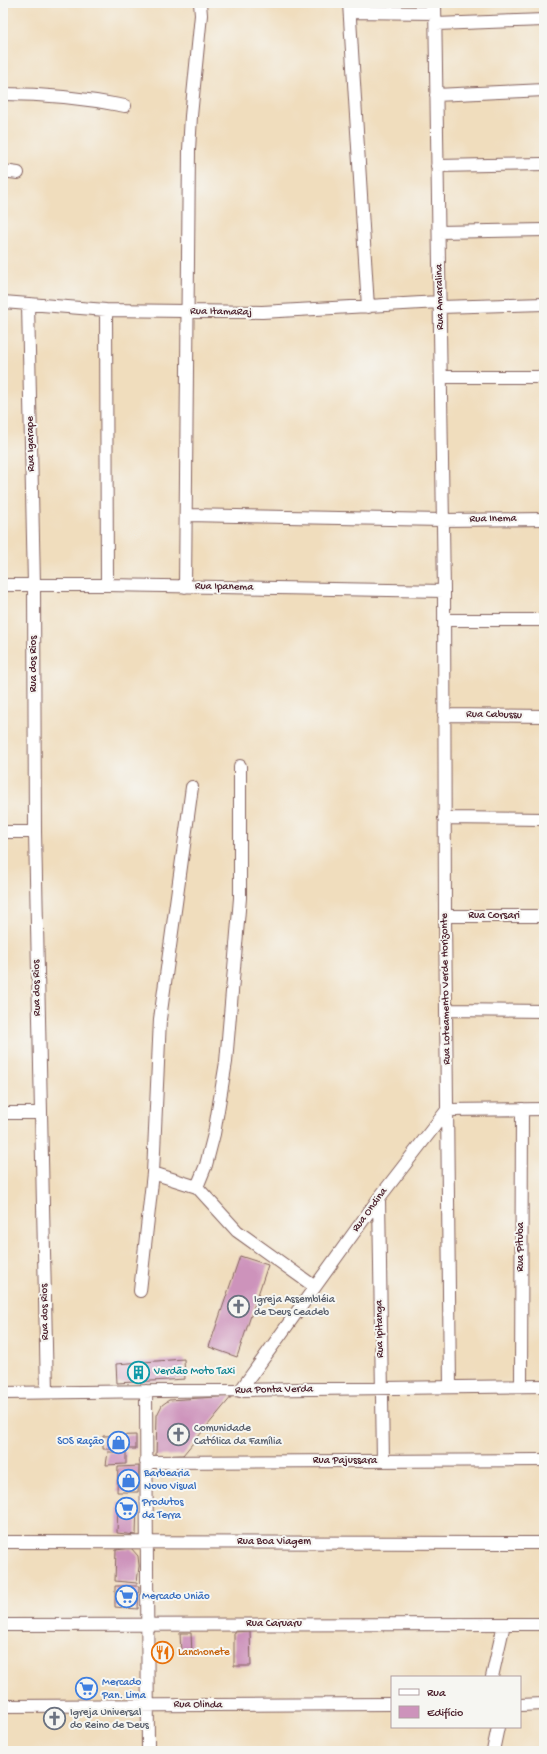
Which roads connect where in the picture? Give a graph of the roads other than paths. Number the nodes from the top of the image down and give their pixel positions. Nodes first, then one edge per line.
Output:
1 (200, 3) edge
2 (350, 8) edge
3 (435, 13) edge
4 (544, 20) edge
5 (544, 90) edge
6 (3, 94) edge
7 (436, 95) junction
8 (125, 106) dead end
9 (544, 164) edge
10 (437, 166) junction
11 (3, 171) edge
12 (18, 173) dead end
13 (544, 230) edge
14 (439, 232) junction
15 (3, 302) edge
16 (28, 304) junction
17 (439, 304) junction
18 (544, 304) edge
19 (368, 307) junction
20 (106, 310) junction
21 (189, 311) junction
22 (544, 377) edge
23 (442, 378) junction
24 (187, 515) junction
25 (544, 519) edge
26 (442, 520) junction
27 (3, 585) edge
28 (34, 585) junction
29 (107, 585) junction
30 (185, 587) junction
31 (444, 591) junction
32 (444, 620) junction
33 (544, 620) edge
34 (444, 715) junction
35 (544, 716) edge
36 (240, 766) dead end
37 (192, 787) dead end
38 (444, 818) junction
39 (544, 819) edge
40 (3, 832) edge
41 (35, 832) junction
42 (445, 916) junction
43 (544, 916) edge
44 (446, 1010) junction
45 (544, 1011) edge
46 (522, 1109) junction
47 (544, 1109) edge
48 (447, 1110) junction
49 (3, 1113) edge
50 (40, 1113) junction
51 (153, 1173) junction
52 (197, 1187) junction
53 (378, 1198) junction
54 (315, 1288) junction
55 (140, 1291) dead end
56 (450, 1386) junction
57 (521, 1386) junction
58 (544, 1386) edge
59 (381, 1388) junction
60 (146, 1391) junction
61 (240, 1391) junction
62 (47, 1392) junction
63 (3, 1393) edge
64 (544, 1460) edge
65 (383, 1461) junction
66 (146, 1462) junction
67 (3, 1542) edge
68 (146, 1542) junction
69 (544, 1543) edge
70 (147, 1624) junction
71 (504, 1624) junction
72 (544, 1624) edge
73 (3, 1625) edge
74 (492, 1676) edge
75 (391, 1704) edge
76 (544, 1704) edge
77 (147, 1705) junction
78 (521, 1705) edge
79 (3, 1706) edge
80 (498, 1728) edge
81 (148, 1751) edge
82 (494, 1751) edge

1 - 21 street
2 - 3 street
2 - 19 street
3 - 4 street
3 - 7 street, Rua Amaralina
5 - 7 street
6 - 8 street
7 - 10 street, Rua Amaralina
9 - 10 street
10 - 14 street, Rua Amaralina
11 - 12 street
13 - 14 street
14 - 17 street, Rua Amaralina
15 - 16 street, Rua ItamaRaj
16 - 20 street, Rua ItamaRaj
16 - 28 street, Rua Igarape
17 - 18 street, Rua ItamaRaj
17 - 19 street, Rua ItamaRaj
17 - 23 street, Rua Amaralina
19 - 21 street, Rua ItamaRaj
20 - 21 street, Rua ItamaRaj
20 - 29 street
21 - 24 street
22 - 23 street
23 - 26 street, Rua Amaralina
24 - 26 street, Rua Inema
24 - 30 street
25 - 26 street, Rua Inema
26 - 31 street, Rua Amaralina
27 - 28 street, Rua Ipanema
28 - 29 street, Rua Ipanema
28 - 41 street, Rua dos Rios
29 - 30 street, Rua Ipanema
30 - 31 street, Rua Ipanema
31 - 32 street, Rua Loteamento Verde Horizonte
32 - 33 street
32 - 34 street, Rua Loteamento Verde Horizonte
34 - 35 street, Rua Cabussu
34 - 38 street, Rua Loteamento Verde Horizonte
36 - 52 street
37 - 51 street
38 - 39 street
38 - 42 street, Rua Loteamento Verde Horizonte
40 - 41 street
41 - 50 street, Rua dos Rios
42 - 43 street, Rua Corsari
42 - 44 street, Rua Loteamento Verde Horizonte
44 - 45 street
44 - 48 street, Rua Loteamento Verde Horizonte
46 - 47 street
46 - 48 street
46 - 57 street, Rua Pituba
48 - 53 street, Rua Ondina
48 - 56 street, Rua Loteamento Verde Horizonte
49 - 50 street
50 - 62 street, Rua dos Rios
51 - 52 street
51 - 55 street
52 - 54 street
53 - 54 street, Rua Ondina
53 - 59 street, Rua Ipitanga
54 - 61 street, Rua Ondina
56 - 57 street, Rua Ponta Verda
56 - 59 street, Rua Ponta Verda
57 - 58 street, Rua Ponta Verda
59 - 61 street, Rua Ponta Verda
59 - 65 street, Rua Ipitanga
60 - 61 street, Rua Ponta Verda
60 - 62 street, Rua Ponta Verda
60 - 66 street
62 - 63 street, Rua Ponta Verda
64 - 65 street, Rua Pajussara
65 - 66 street, Rua Pajussara
66 - 68 street
67 - 68 street, Rua Boa Viagem
68 - 69 street, Rua Boa Viagem
68 - 70 street
70 - 71 street, Rua Caruaru
70 - 73 street, Rua Caruaru
70 - 77 street
71 - 72 street, Rua Caruaru
71 - 74 street
75 - 77 street, Rua Olinda
76 - 78 street
77 - 79 street, Rua Olinda
77 - 81 street
80 - 82 street

